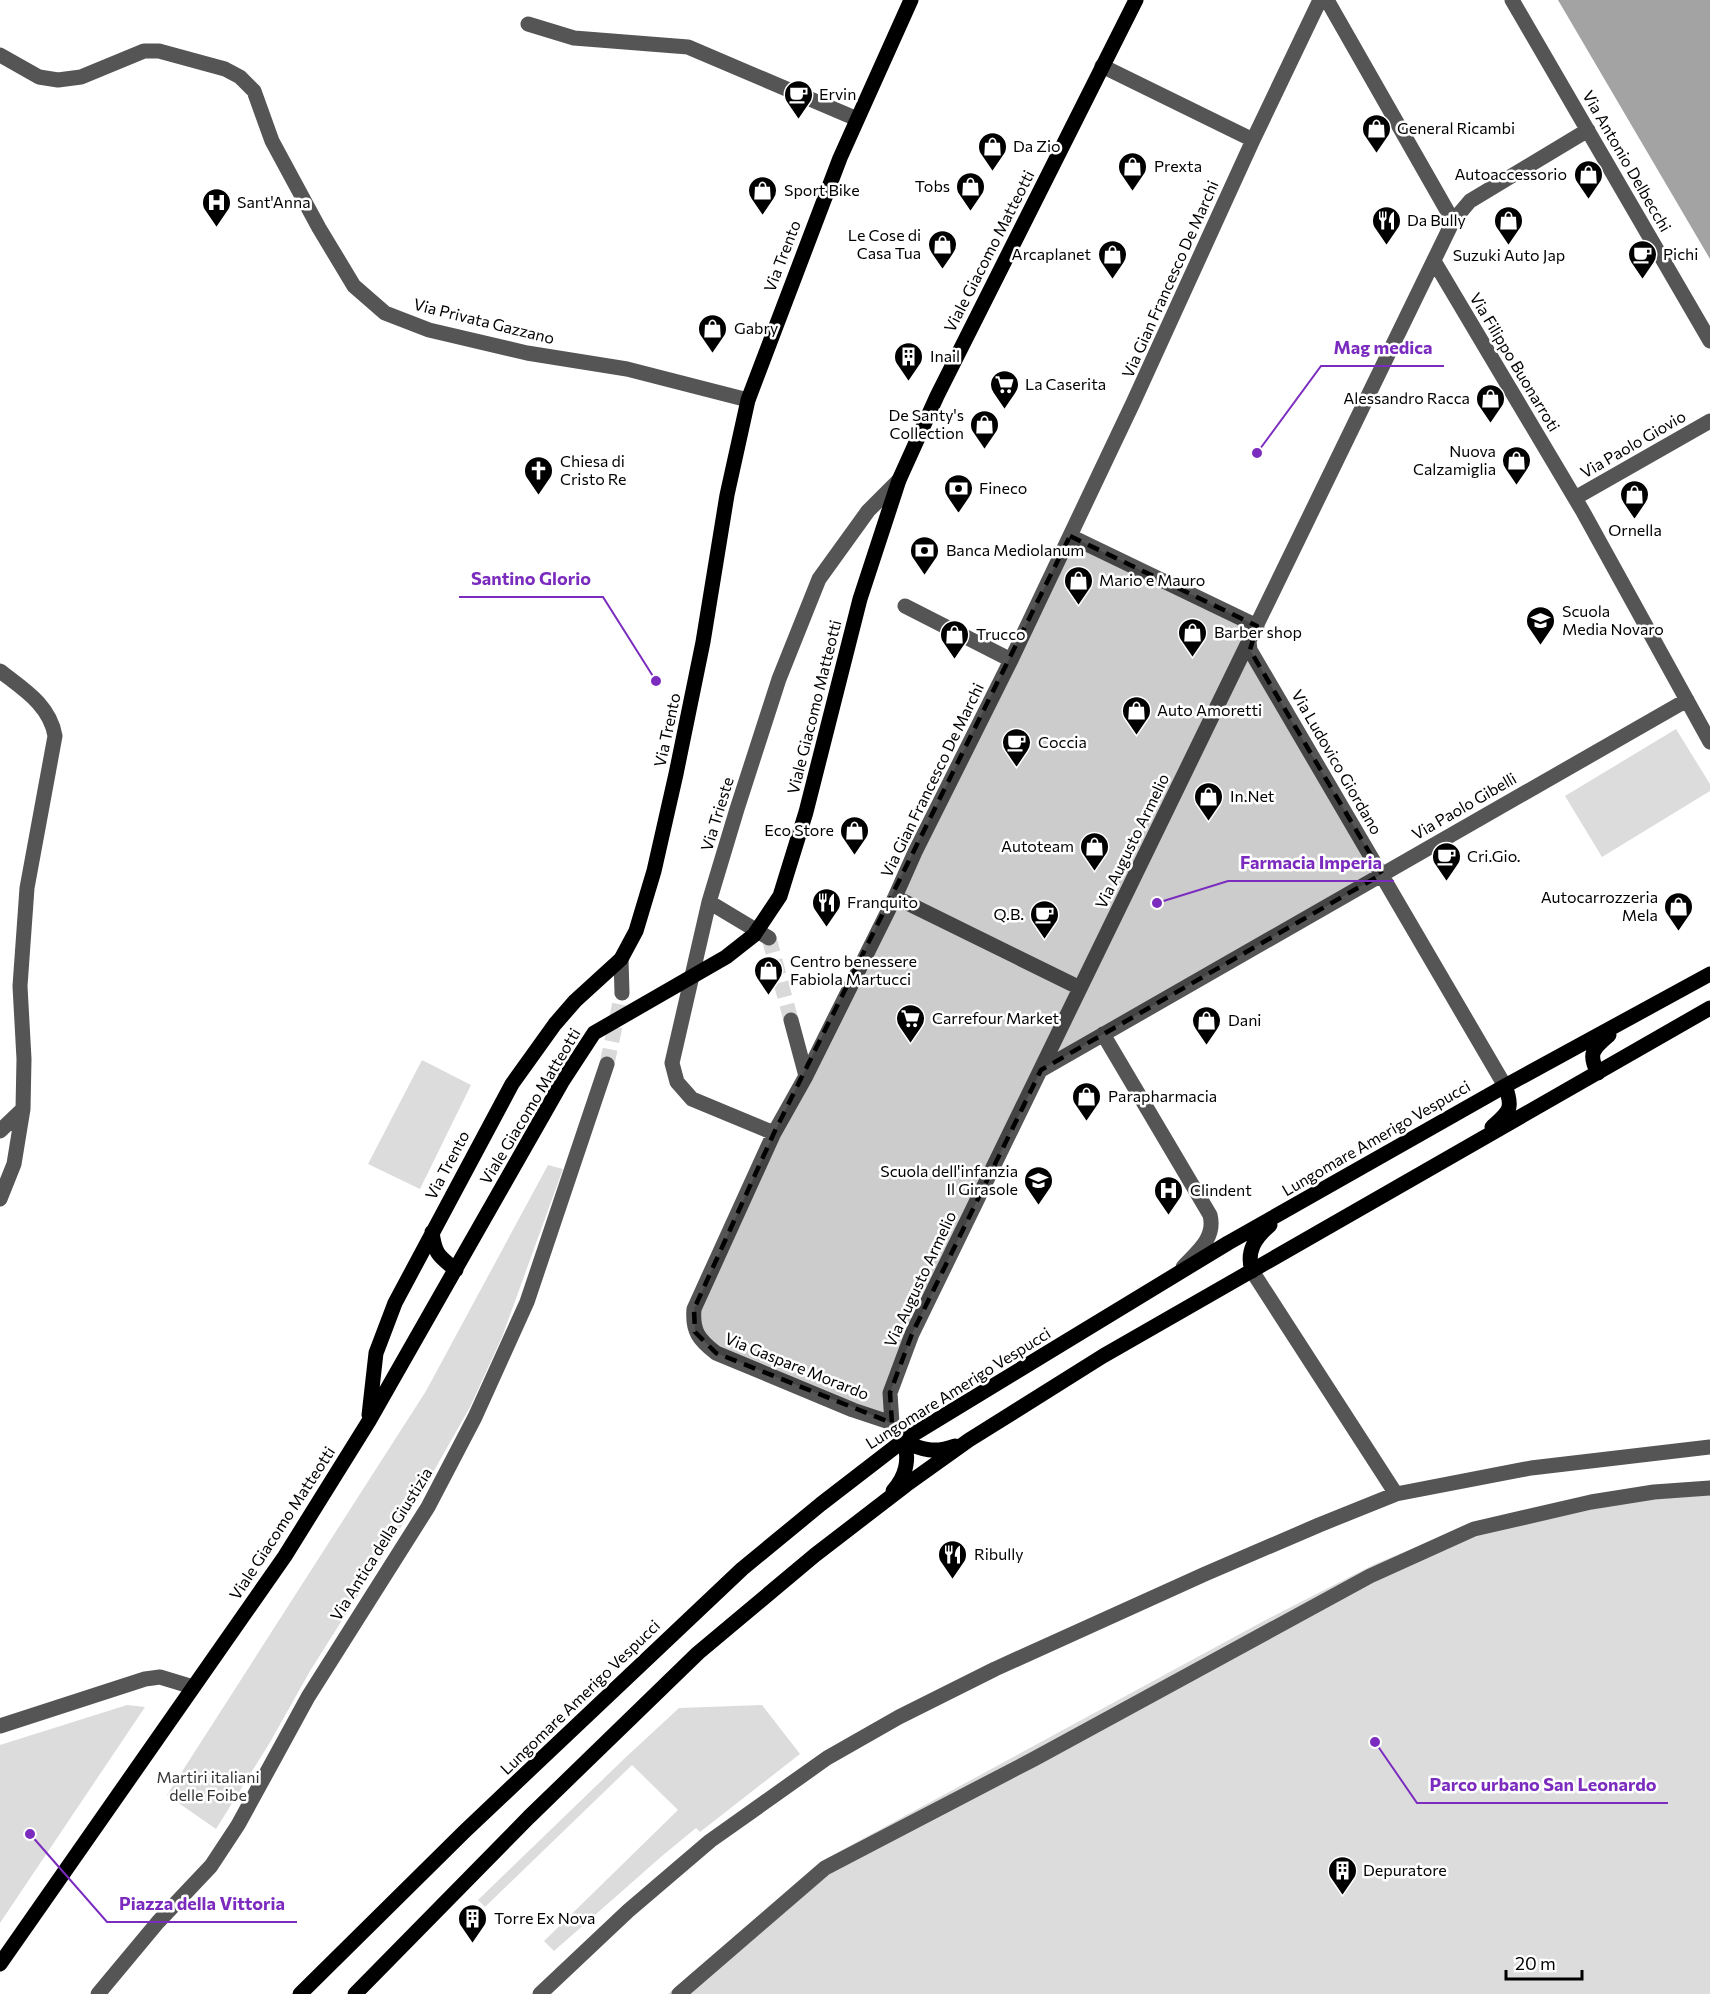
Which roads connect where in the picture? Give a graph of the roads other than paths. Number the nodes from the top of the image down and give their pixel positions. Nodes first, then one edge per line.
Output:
1 (911, 0) edge
2 (1136, 0) edge
3 (1320, 0) edge
4 (1327, 0) edge
5 (1512, 0) edge
6 (528, 24) dead end
7 (0, 55) edge
8 (1102, 66) junction
9 (857, 119) junction
10 (1588, 130) junction
11 (1253, 140) junction
12 (1453, 221) junction
13 (1434, 261) junction
14 (1710, 341) edge
15 (748, 400) junction
16 (1710, 421) edge
17 (899, 480) junction
18 (1575, 498) junction
19 (1070, 536) junction
20 (905, 606) dead end
21 (1257, 626) junction
22 (1250, 642) junction
23 (1011, 660) junction
24 (0, 671) edge
25 (1687, 700) junction
26 (1710, 742) edge
27 (1382, 874) junction
28 (895, 897) junction
29 (709, 902) junction
30 (769, 938) tunnel mouth
31 (621, 959) junction
32 (1710, 974) edge
33 (1080, 988) junction
34 (622, 993) tunnel mouth
35 (1710, 1008) edge
36 (1630, 1018) junction
37 (790, 1020) tunnel mouth
38 (1103, 1034) junction
39 (607, 1064) tunnel mouth
40 (1041, 1070) junction
41 (1598, 1073) junction
42 (806, 1076) junction
43 (1505, 1086) junction
44 (23, 1109) junction
45 (0, 1131) edge
46 (774, 1133) junction
47 (1464, 1150) junction
48 (0, 1199) edge
49 (1287, 1210) junction
50 (432, 1232) junction
51 (456, 1270) junction
52 (1252, 1271) junction
53 (1176, 1275) junction
54 (694, 1332) joint
55 (369, 1420) junction
56 (892, 1423) junction
57 (904, 1440) junction
58 (969, 1440) junction
59 (1710, 1447) edge
60 (1710, 1488) edge
61 (1396, 1494) junction
62 (883, 1503) junction
63 (193, 1687) junction
64 (0, 1726) edge
65 (0, 1964) edge
66 (98, 1994) edge
67 (300, 1994) edge
68 (355, 1994) edge
69 (540, 1994) edge
70 (679, 1994) edge

1 - 9 main road, Via Trento
2 - 8 main road, Viale Giacomo Matteotti
3 - 11 street, Via Gian Francesco De Marchi
4 - 12 street
5 - 10 street, Via Antonio Delbecchi
6 - 9 street
7 - 15 street, Via Privata Gazzano
8 - 11 street
8 - 17 main road, Viale Giacomo Matteotti
9 - 15 main road, Via Trento
10 - 12 street
10 - 14 street, Via Antonio Delbecchi
11 - 19 street, Via Gian Francesco De Marchi
12 - 13 street
13 - 18 street, Via Filippo Buonarroti
13 - 21 street, Via Augusto Armelio
15 - 31 main road, Via Trento
16 - 18 street, Via Paolo Giovio
17 - 29 street, Via Trieste
17 - 51 main road, Viale Giacomo Matteotti
18 - 25 street, Via Filippo Buonarroti
19 - 21 street
19 - 23 street, Via Gian Francesco De Marchi
20 - 23 street
21 - 22 street, Via Augusto Armelio
22 - 27 street, Via Ludovico Giordano
22 - 33 street, Via Augusto Armelio
23 - 28 street, Via Gian Francesco De Marchi
24 - 44 street
25 - 26 street, Via Filippo Buonarroti
25 - 27 street, Via Paolo Gibelli
27 - 38 street, Via Paolo Gibelli
27 - 43 street, Via Ludovico Giordano
28 - 33 street
28 - 42 street, Via Gian Francesco De Marchi
29 - 30 street
29 - 46 street, Via Trieste
31 - 34 street
31 - 50 main road, Via Trento
32 - 36 main road, Lungomare Amerigo Vespucci
33 - 40 street, Via Augusto Armelio
35 - 41 main road
36 - 41 main road
36 - 43 main road, Lungomare Amerigo Vespucci
37 - 42 street
38 - 40 street, Via Paolo Gibelli
38 - 53 street
39 - 66 street, Via Antica della Giustizia
40 - 56 street, Via Augusto Armelio
41 - 47 main road
42 - 46 street, Via Gian Francesco De Marchi
43 - 47 main road
43 - 49 main road, Lungomare Amerigo Vespucci
44 - 45 street
44 - 48 street
46 - 54 street, Via Gian Francesco De Marchi
47 - 52 main road
49 - 52 main road
49 - 53 main road, Lungomare Amerigo Vespucci
50 - 51 main road
50 - 55 main road, Via Trento
51 - 55 main road, Viale Giacomo Matteotti
52 - 58 main road
52 - 61 street
53 - 57 main road, Lungomare Amerigo Vespucci
54 - 56 street, Via Gaspare Morardo
55 - 63 main road, Viale Giacomo Matteotti
56 - 57 street
57 - 58 main road
57 - 62 main road
57 - 67 main road, Lungomare Amerigo Vespucci
58 - 62 main road
59 - 61 street
60 - 70 street
61 - 69 street
62 - 68 main road
63 - 64 street
63 - 65 main road, Viale Giacomo Matteotti

